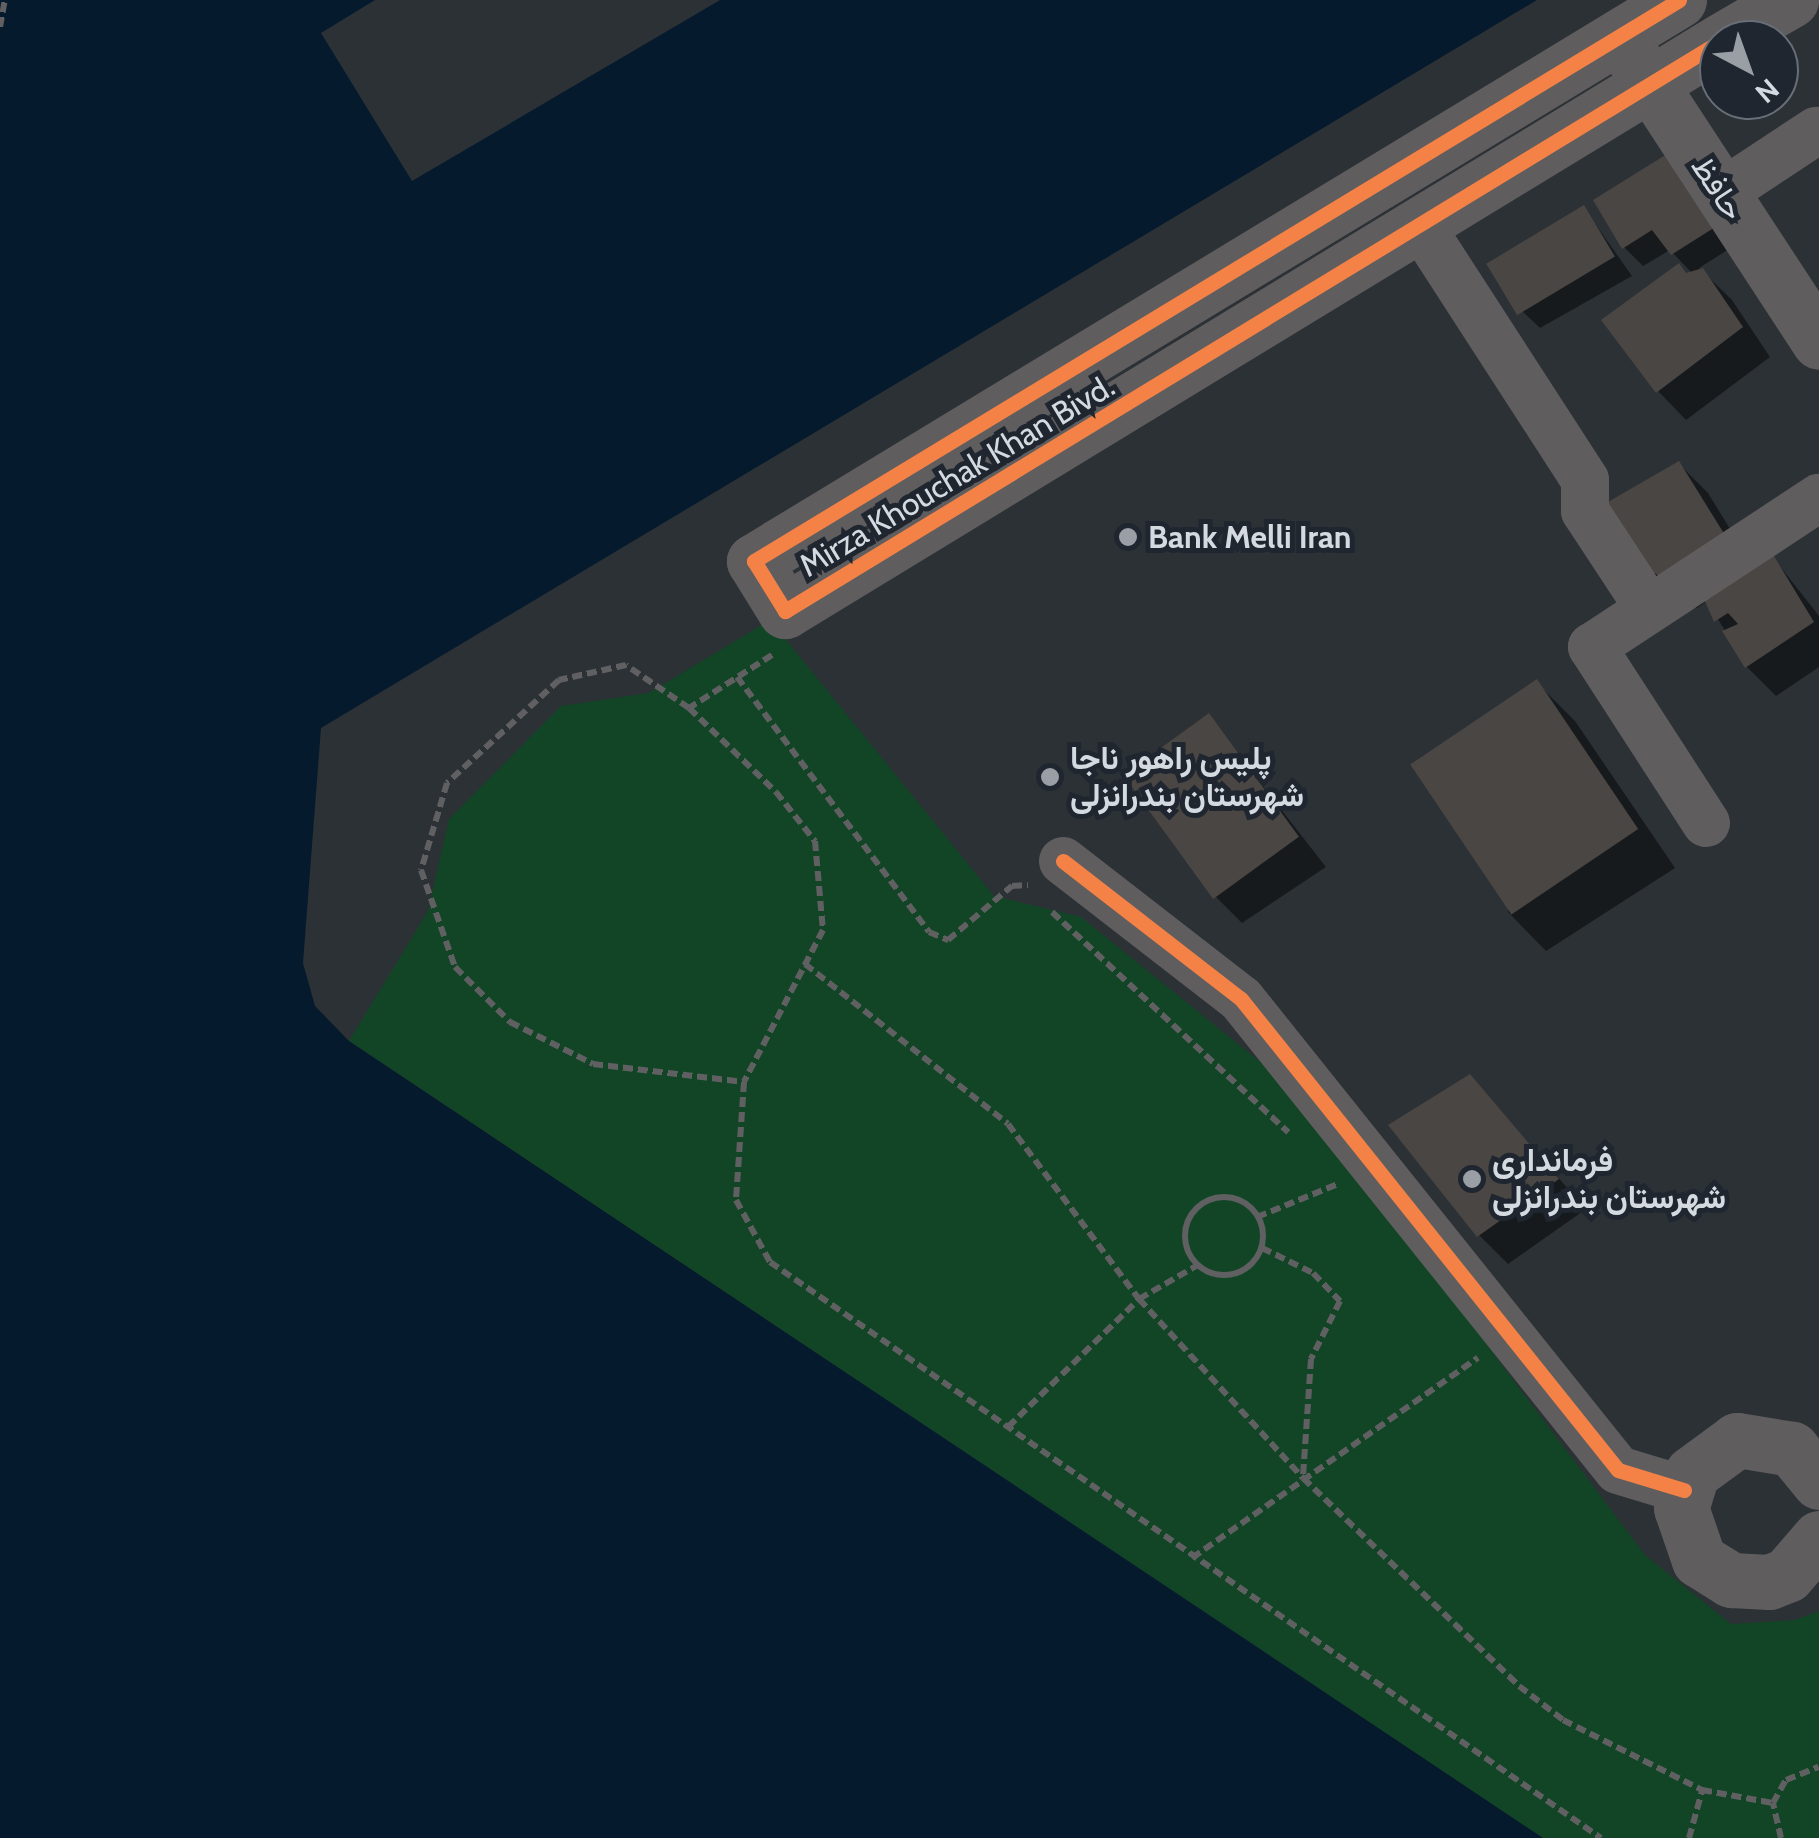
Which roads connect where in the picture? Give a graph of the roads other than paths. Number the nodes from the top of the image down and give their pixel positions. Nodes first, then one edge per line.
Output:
1 (1678, 0) edge
2 (1790, 0) edge
3 (1756, 20) edge
4 (1616, 34) junction
5 (1699, 53) edge
6 (1650, 82) junction
7 (1816, 131) dead end
8 (1387, 176) junction
9 (1722, 193) junction
10 (1422, 228) junction
11 (1164, 312) junction
12 (1819, 342) edge
13 (1197, 364) junction
14 (963, 434) junction
15 (995, 487) junction
16 (1819, 498) edge
17 (1648, 607) junction
18 (1706, 823) dead end
19 (1050, 878) road end
20 (1819, 1482) edge
21 (1684, 1490) junction
22 (1817, 1546) edge

1 - 4 street, Mirza Khouchak Khan Bivd.
2 - 3 street, Mirza Khouchak Khan Bivd.
4 - 6 street, حافظ
4 - 8 street, Mirza Khouchak Khan Bivd.
5 - 6 street, Mirza Khouchak Khan Bivd.
6 - 9 street, حافظ
6 - 10 street, Mirza Khouchak Khan Bivd.
7 - 9 street
8 - 10 street
8 - 11 street, Mirza Khouchak Khan Bivd.
9 - 12 street, حافظ
10 - 13 street, Mirza Khouchak Khan Bivd.
10 - 17 street
11 - 13 street
11 - 14 street, Mirza Khouchak Khan Bivd.
13 - 15 street, Mirza Khouchak Khan Bivd.
14 - 15 street
14 - 15 street, Mirza Khouchak Khan Bivd.
16 - 17 street
17 - 18 street
19 - 21 street
20 - 21 street
21 - 22 street

